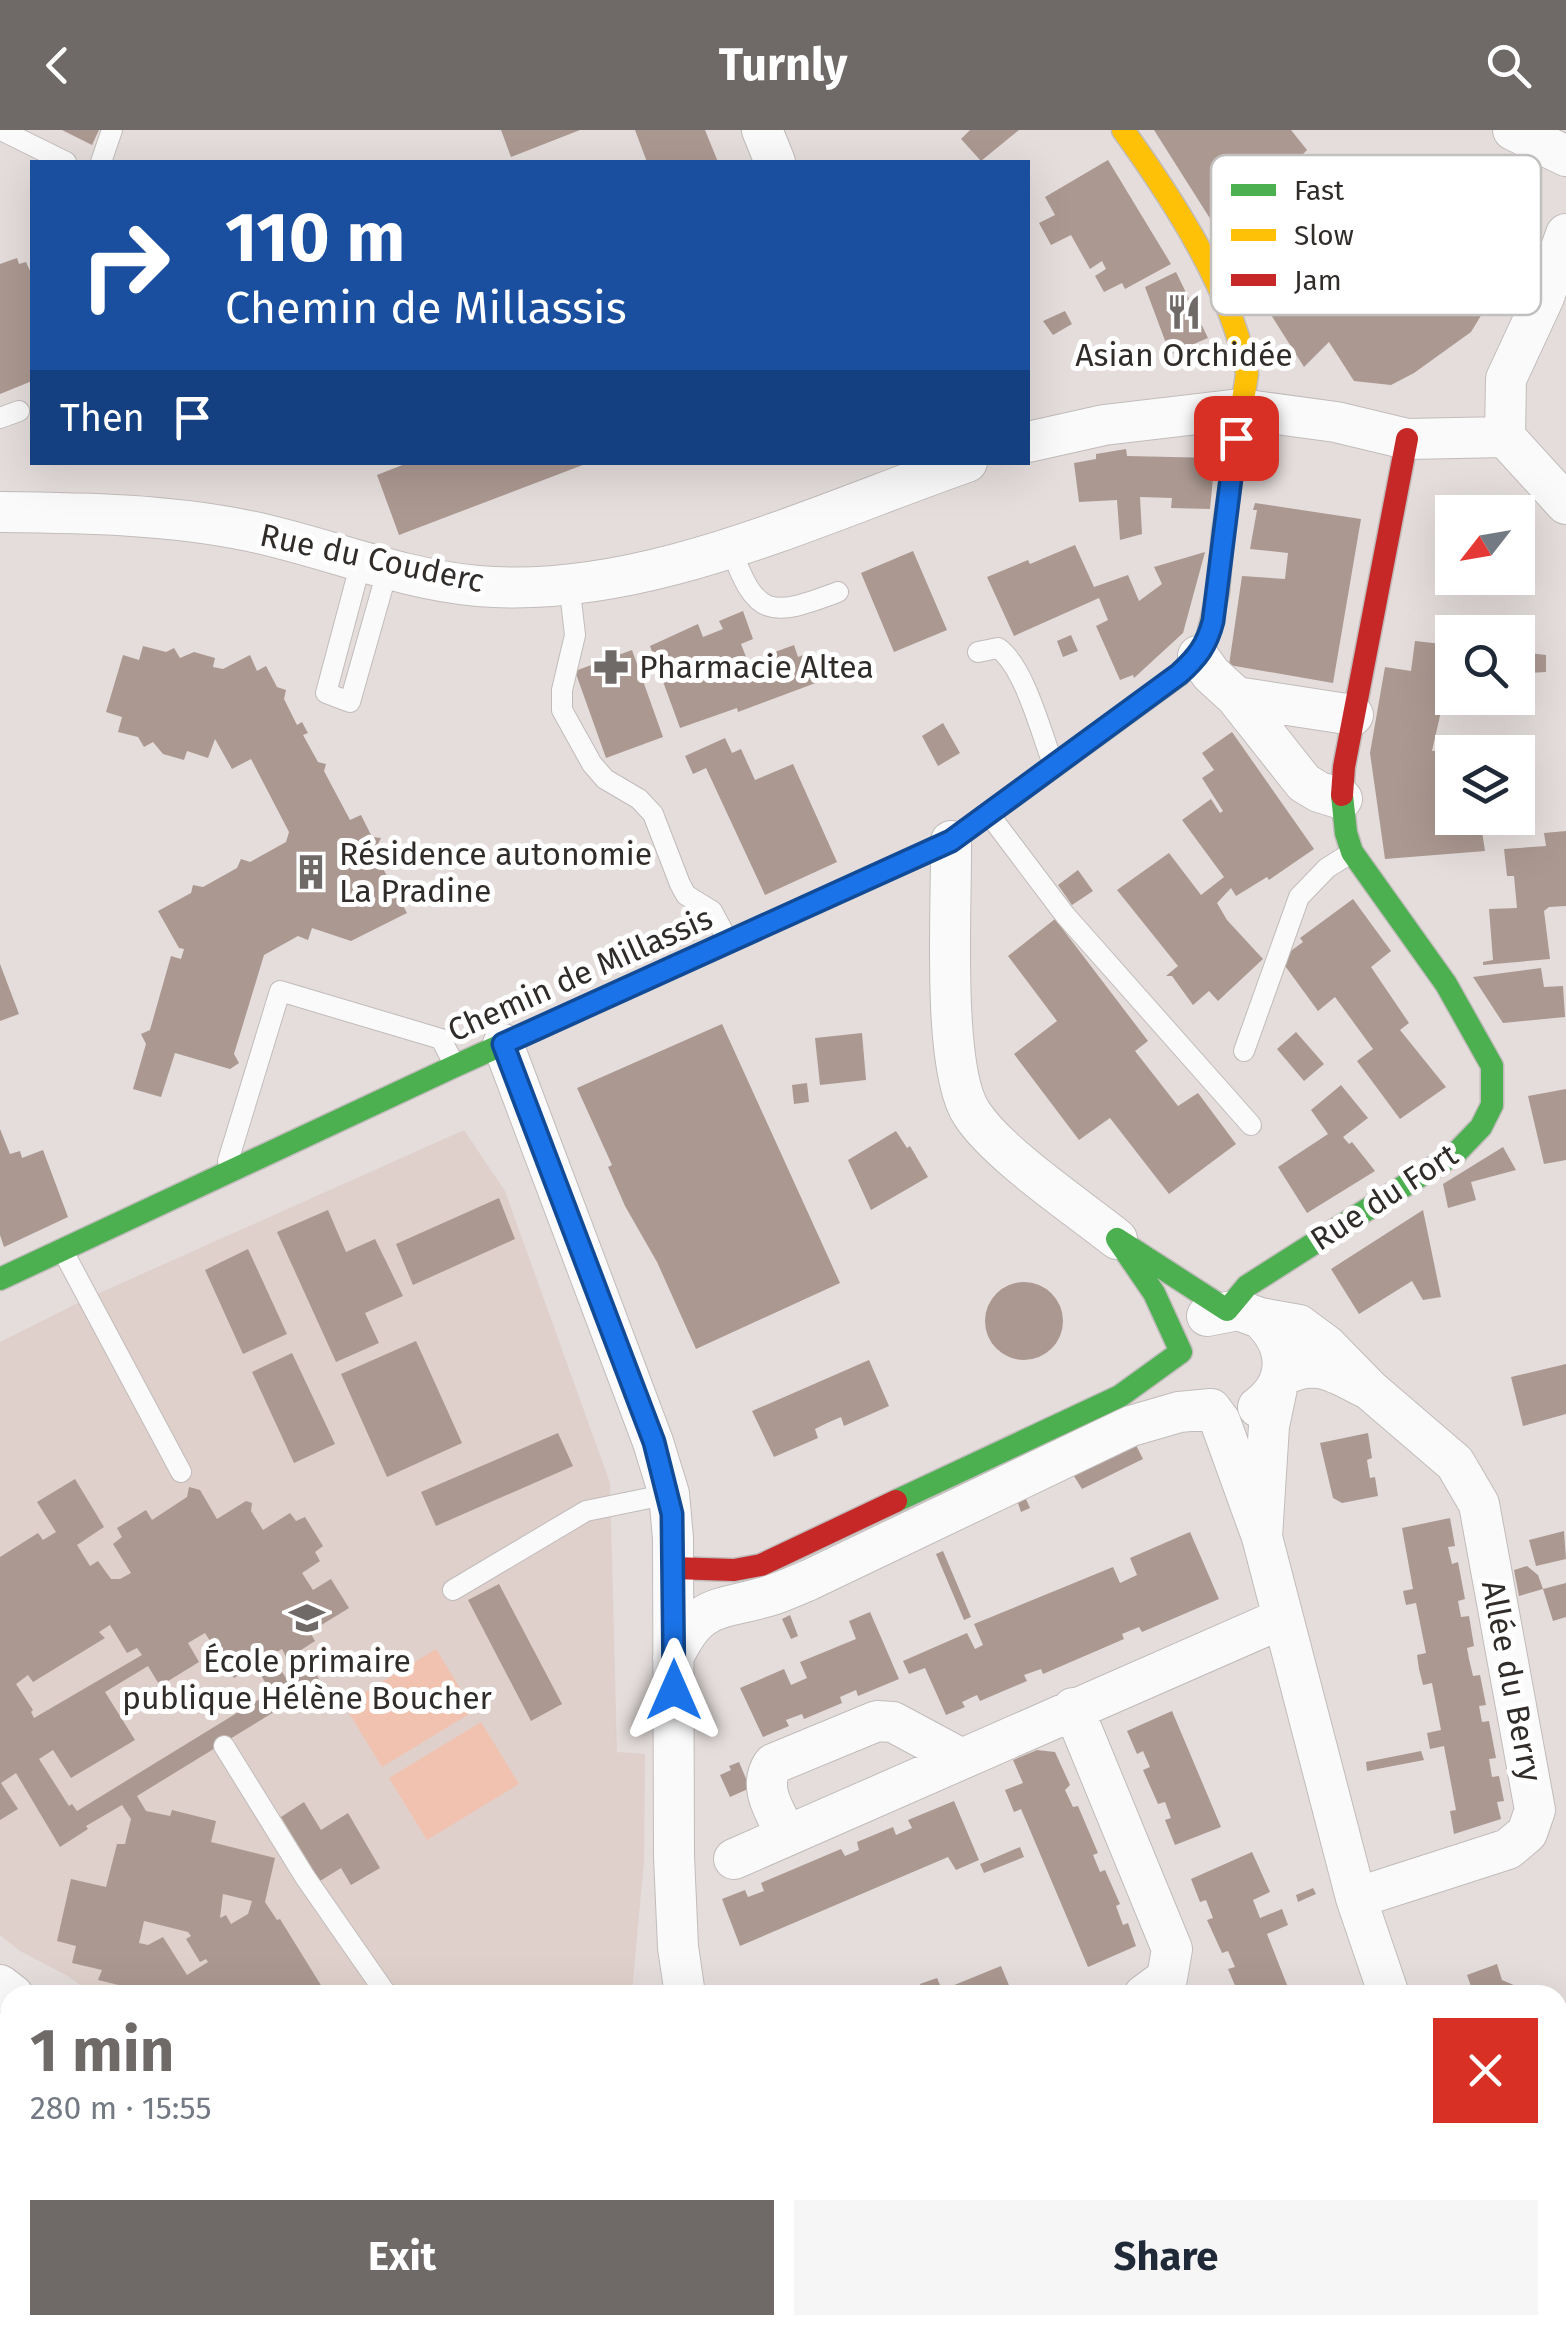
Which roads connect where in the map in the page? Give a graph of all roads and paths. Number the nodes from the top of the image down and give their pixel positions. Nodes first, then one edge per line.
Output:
1 (2, 130) edge
2 (112, 130) edge
3 (762, 130) edge
4 (1123, 130) edge
5 (1514, 130) edge
6 (1566, 156) edge
7 (62, 160) edge
8 (103, 160) edge
9 (774, 160) edge
10 (1566, 234) edge
11 (1211, 280) edge
12 (1555, 302) edge
13 (1229, 315) edge
14 (1240, 409) junction
15 (1506, 437) junction
16 (1407, 440) junction
17 (1030, 442) edge
18 (959, 465) edge
19 (1566, 504) edge
20 (0, 512) edge
21 (730, 546) junction
22 (374, 565) junction
23 (569, 583) junction
24 (838, 592) dead end
25 (978, 652) dead end
26 (1198, 656) junction
27 (1236, 697) junction
28 (1353, 715) junction
29 (1053, 764) junction
30 (1342, 799) junction
31 (988, 814) junction
32 (951, 841) junction
33 (1352, 852) junction
34 (728, 942) junction
35 (503, 1044) junction
36 (1244, 1050) dead end
37 (454, 1066) junction
38 (1251, 1124) dead end
39 (225, 1172) junction
40 (1117, 1239) junction
41 (62, 1249) junction
42 (0, 1278) edge
43 (1243, 1314) junction
44 (1181, 1352) junction
45 (1279, 1382) junction
46 (1370, 1390) junction
47 (1211, 1409) junction
48 (180, 1472) dead end
49 (669, 1494) junction
50 (1262, 1537) junction
51 (673, 1568) junction
52 (454, 1590) dead end
53 (1281, 1618) junction
54 (673, 1658) junction
55 (1073, 1708) junction
56 (224, 1746) dead end
57 (960, 1758) junction
58 (787, 1836) junction
59 (734, 1859) dead end
60 (1356, 1898) junction
61 (380, 1985) edge
62 (684, 1985) edge
63 (1157, 1985) edge
64 (1385, 1985) edge

1 - 7 lane
2 - 8 lane
3 - 9 street
4 - 11 street
5 - 6 street
10 - 12 street
12 - 15 street
13 - 14 street
14 - 16 street
14 - 17 street
14 - 26 street
15 - 16 street
15 - 19 street
16 - 28 street, Rue du Fort
18 - 21 street, Rue du Couderc
20 - 22 street, Rue du Couderc
21 - 23 street, Rue du Couderc
21 - 24 lane
22 - 22 lane
22 - 23 street, Rue du Couderc
23 - 34 lane
25 - 29 lane
26 - 27 street
26 - 29 street, Chemin de Millassis
27 - 28 street
27 - 30 street
28 - 30 street, Rue du Fort
29 - 31 street, Chemin de Millassis
30 - 33 street, Rue du Fort
31 - 32 street, Chemin de Millassis
31 - 38 lane
32 - 34 street, Chemin de Millassis
32 - 40 street
33 - 36 lane
33 - 43 street, Rue du Fort
34 - 35 street, Chemin de Millassis
35 - 37 street, Chemin de Millassis
35 - 49 street
37 - 39 street, Chemin de Millassis
37 - 39 lane
39 - 41 street, Chemin de Millassis
40 - 43 street
40 - 44 street
41 - 42 street, Chemin de Millassis
41 - 48 lane
43 - 44 street
43 - 45 street
43 - 46 street, Allée du Berry
44 - 47 street
44 - 51 street
45 - 46 street, Allée du Berry
45 - 47 street
45 - 50 street
46 - 60 street, Allée du Berry
47 - 50 street
47 - 54 street
49 - 51 street
49 - 52 lane
50 - 53 street
51 - 54 street
53 - 55 street
53 - 60 street
54 - 62 street
55 - 57 street
55 - 63 street
56 - 61 lane
57 - 58 street
57 - 58 street
58 - 59 street
60 - 64 street

